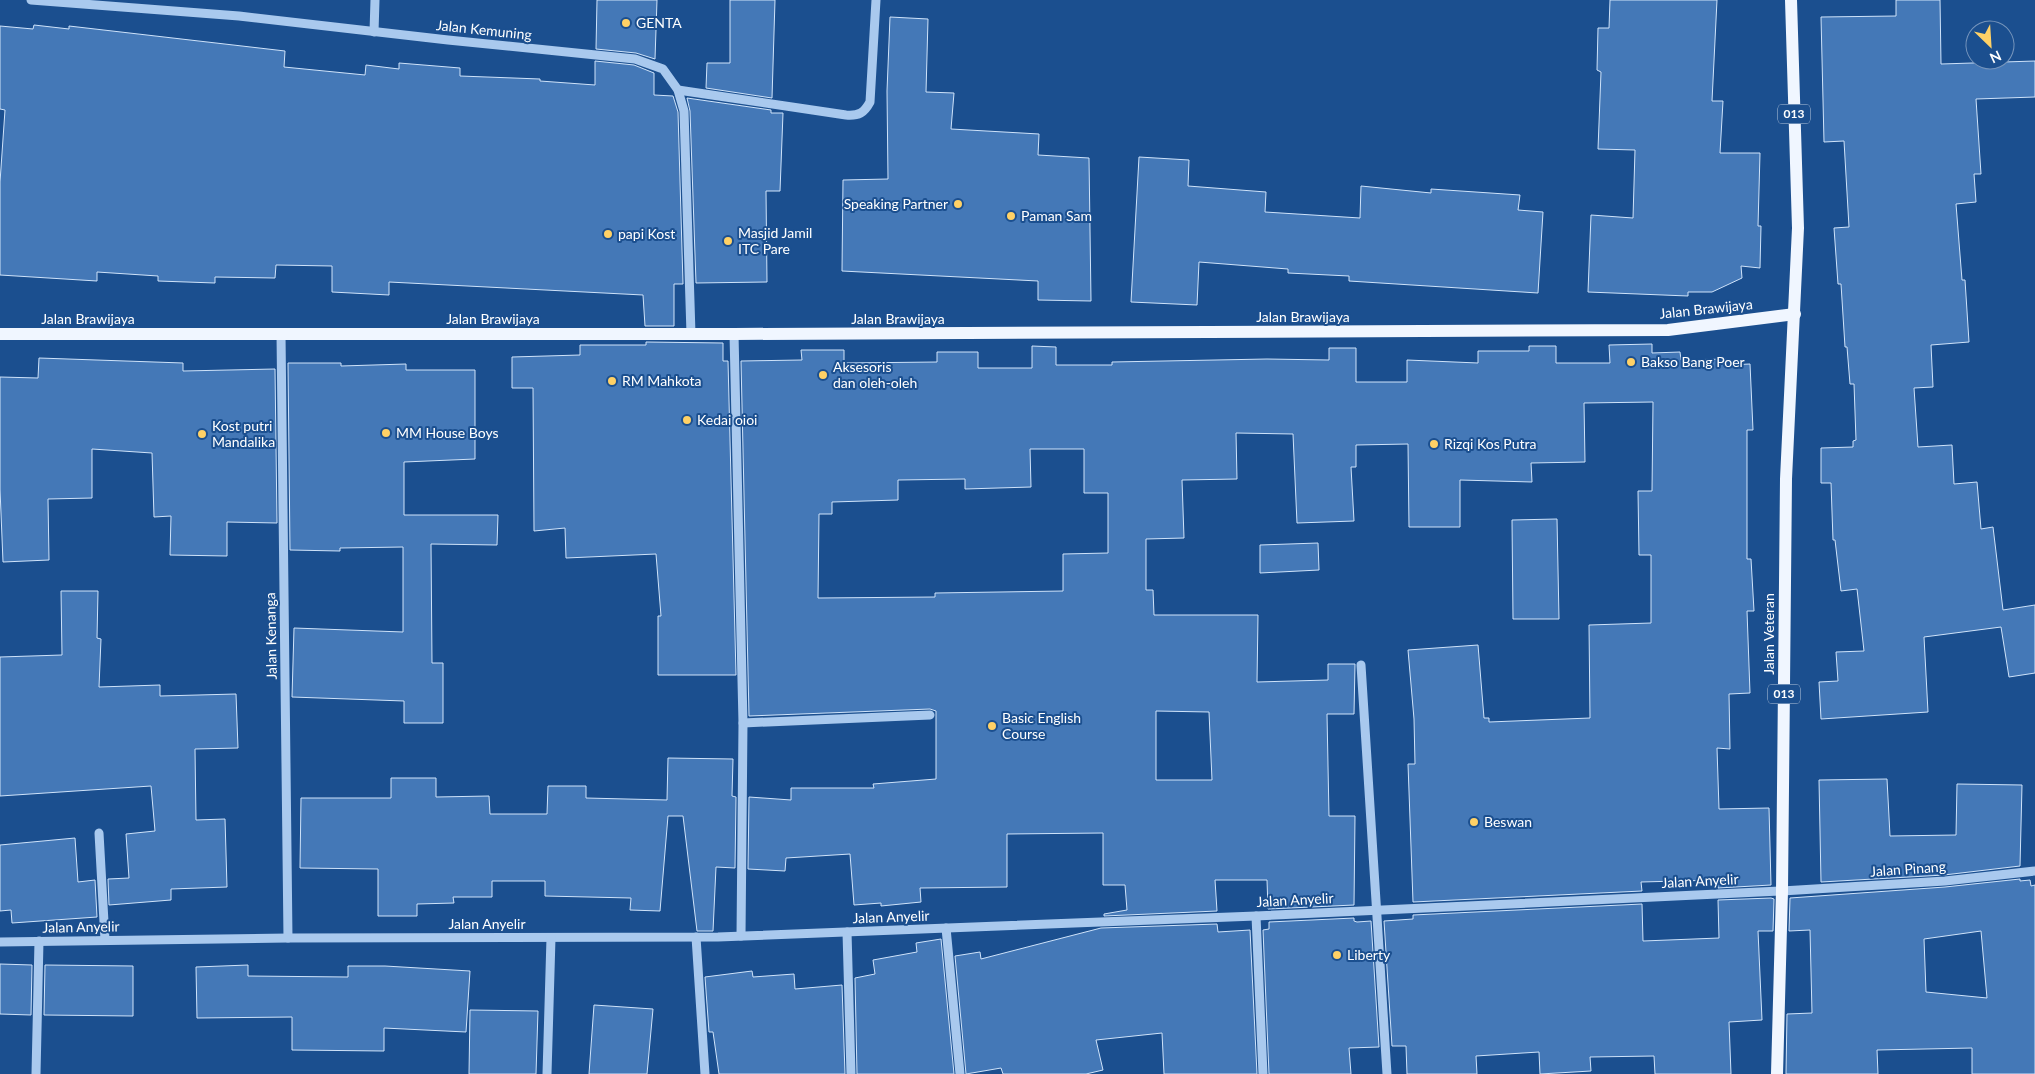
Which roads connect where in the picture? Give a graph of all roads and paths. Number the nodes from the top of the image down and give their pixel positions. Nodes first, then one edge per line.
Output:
1 (31, 0) edge
2 (375, 0) edge
3 (876, 0) edge
4 (1791, 0) edge
5 (374, 32) junction
6 (678, 90) junction
7 (1795, 314) junction
8 (0, 334) edge
9 (281, 334) junction
10 (691, 334) junction
11 (734, 334) junction
12 (1361, 665) dead end
13 (930, 715) dead end
14 (743, 723) junction
15 (99, 833) dead end
16 (2035, 871) edge
17 (1782, 891) junction
18 (1376, 910) junction
19 (1256, 916) junction
20 (946, 928) junction
21 (847, 932) junction
22 (741, 936) junction
23 (696, 937) junction
24 (288, 938) junction
25 (551, 938) junction
26 (105, 940) junction
27 (39, 941) junction
28 (0, 942) edge
29 (36, 1074) edge
30 (547, 1074) edge
31 (705, 1074) edge
32 (851, 1074) edge
33 (960, 1074) edge
34 (1263, 1074) edge
35 (1388, 1074) edge
36 (1777, 1074) edge

1 - 5 street, Jalan Kemuning
2 - 5 street
3 - 6 street
4 - 7 main road, 013
5 - 6 street, Jalan Kemuning
6 - 10 street, Jalan Kemuning
7 - 11 main road, Jalan Brawijaya
7 - 17 main road, Jalan Veteran / 013
8 - 9 main road, Jalan Brawijaya
9 - 10 main road, Jalan Brawijaya
9 - 24 street, Jalan Kenanga
10 - 11 main road, Jalan Brawijaya
11 - 14 street
12 - 18 street
13 - 14 street
14 - 22 street
15 - 26 street
16 - 17 street, Jalan Pinang
17 - 18 street, Jalan Anyelir
17 - 36 main road, Jalan Veteran / 013
18 - 19 street, Jalan Anyelir
18 - 35 street
19 - 20 street, Jalan Anyelir
19 - 34 street
20 - 21 street, Jalan Anyelir
20 - 33 street
21 - 22 street, Jalan Anyelir
21 - 32 street
22 - 23 street, Jalan Anyelir
23 - 25 street, Jalan Anyelir
23 - 31 street
24 - 25 street, Jalan Anyelir
24 - 26 street, Jalan Anyelir
25 - 30 street
26 - 27 street, Jalan Anyelir
27 - 28 street, Jalan Anyelir
27 - 29 street

